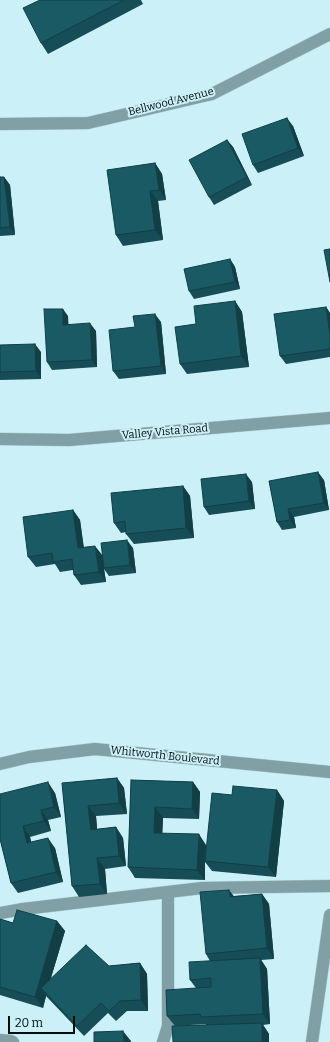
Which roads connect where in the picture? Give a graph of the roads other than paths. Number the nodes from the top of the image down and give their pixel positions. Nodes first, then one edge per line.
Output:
1 (330, 34) edge
2 (0, 124) edge
3 (330, 418) edge
4 (0, 439) edge
5 (0, 764) edge
6 (330, 772) edge
7 (330, 886) edge
8 (168, 892) junction
9 (0, 913) edge
10 (330, 915) edge
11 (0, 1040) edge
12 (13, 1042) edge
13 (163, 1042) edge
14 (312, 1042) edge

1 - 2 street, Bellwood Avenue
3 - 4 street, Valley Vista Road
5 - 6 street, Whitworth Boulevard
7 - 8 street
8 - 9 street
8 - 13 street
10 - 14 street
11 - 12 street

